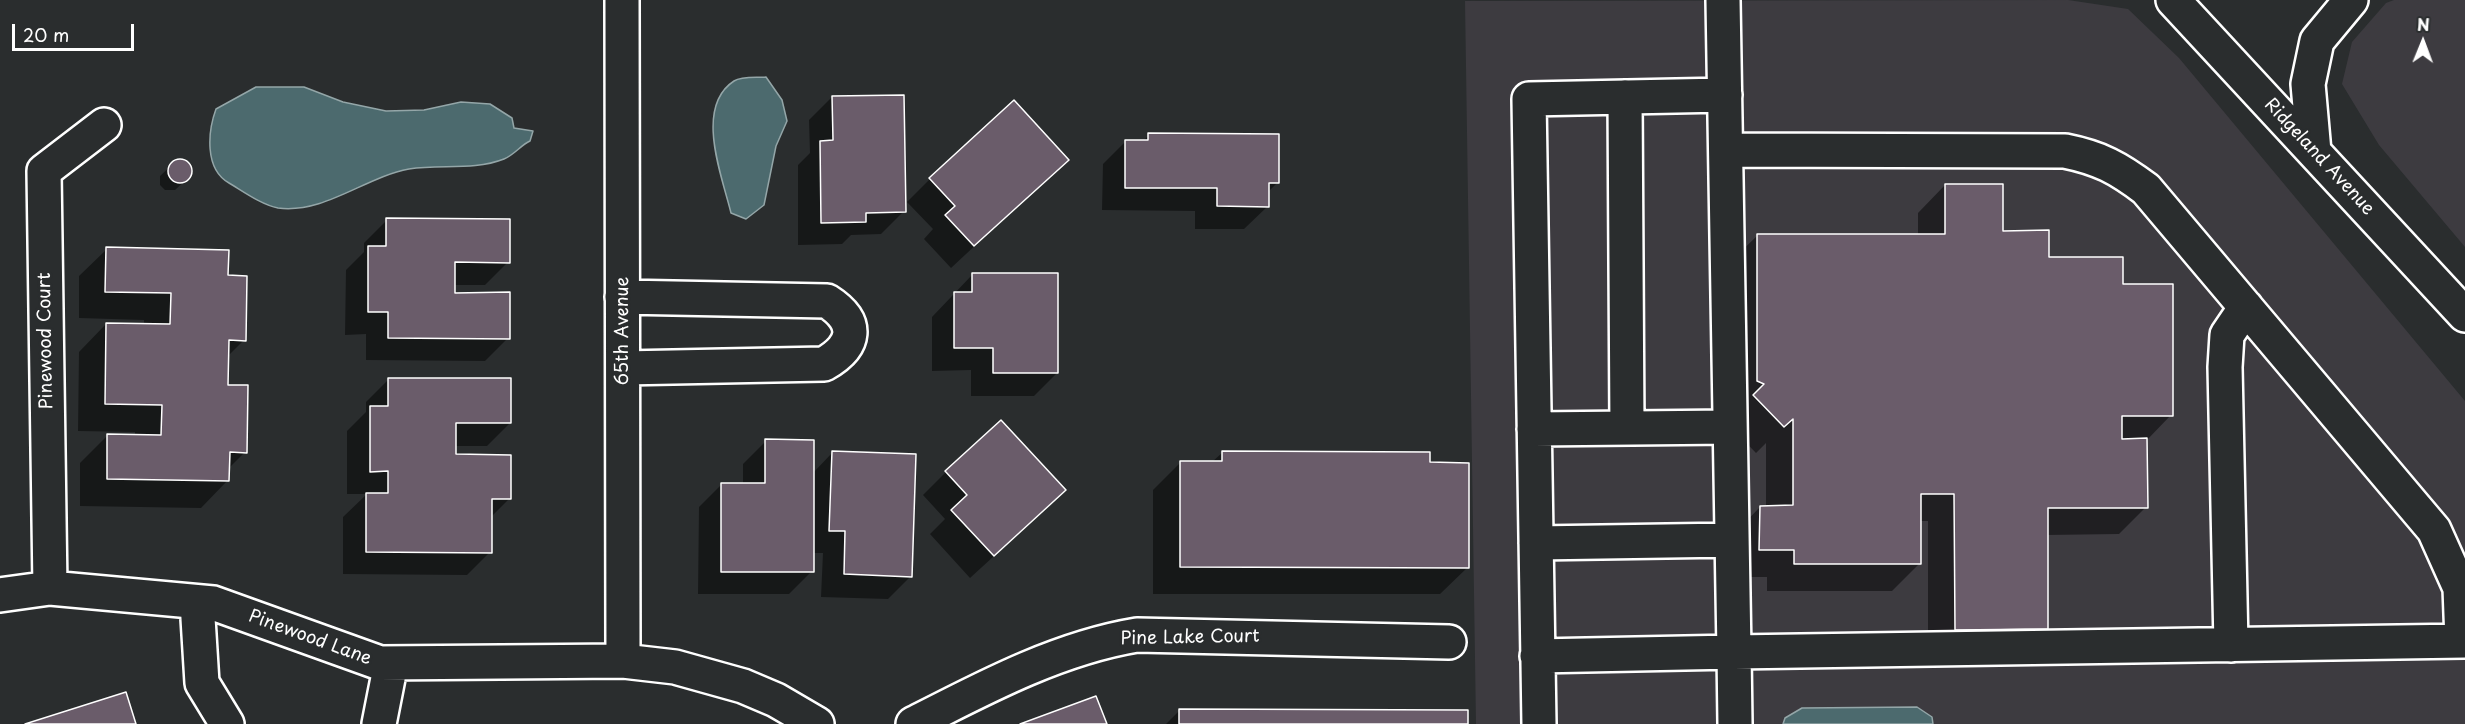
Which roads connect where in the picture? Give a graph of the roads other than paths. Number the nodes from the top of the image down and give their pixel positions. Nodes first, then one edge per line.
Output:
1 (622, 0) edge
2 (1723, 0) edge
3 (2173, 0) edge
4 (2351, 0) edge
5 (1725, 95) junction
6 (1624, 97) junction
7 (104, 125) dead end
8 (1725, 150) junction
9 (2314, 152) junction
10 (622, 297) junction
11 (2246, 307) junction
12 (2465, 315) edge
13 (623, 368) junction
14 (1730, 427) junction
15 (1627, 428) junction
16 (1534, 429) junction
17 (1732, 540) junction
18 (1536, 543) junction
19 (50, 588) junction
20 (0, 595) edge
21 (197, 602) junction
22 (2464, 641) edge
23 (1449, 642) dead end
24 (2231, 645) junction
25 (1734, 652) junction
26 (1537, 656) junction
27 (623, 661) junction
28 (391, 663) junction
29 (227, 724) edge
30 (379, 724) edge
31 (817, 724) edge
32 (913, 724) edge
33 (1539, 724) edge
34 (1735, 724) edge

1 - 10 street, 65th Avenue
2 - 5 street
3 - 9 street, Ridgeland Avenue
4 - 9 street
5 - 6 street
5 - 8 street
6 - 15 street
6 - 16 street
7 - 19 street, Pinewood Court
8 - 11 street
8 - 14 street
9 - 12 street, Ridgeland Avenue
10 - 13 street, 65th Avenue
10 - 13 street
11 - 22 street
11 - 24 street
13 - 27 street, 65th Avenue
14 - 15 street
14 - 17 street
15 - 16 street
16 - 18 street
17 - 18 street
17 - 25 street
18 - 26 street
19 - 20 street, Pinewood Lane
19 - 21 street, Pinewood Lane
21 - 28 street, Pinewood Lane
21 - 29 street
22 - 24 street
23 - 32 street, Pine Lake Court
24 - 25 street
25 - 26 street
25 - 34 street
26 - 33 street
27 - 28 street, Pinewood Lane
27 - 31 street, Pinewood Lane
28 - 30 street

